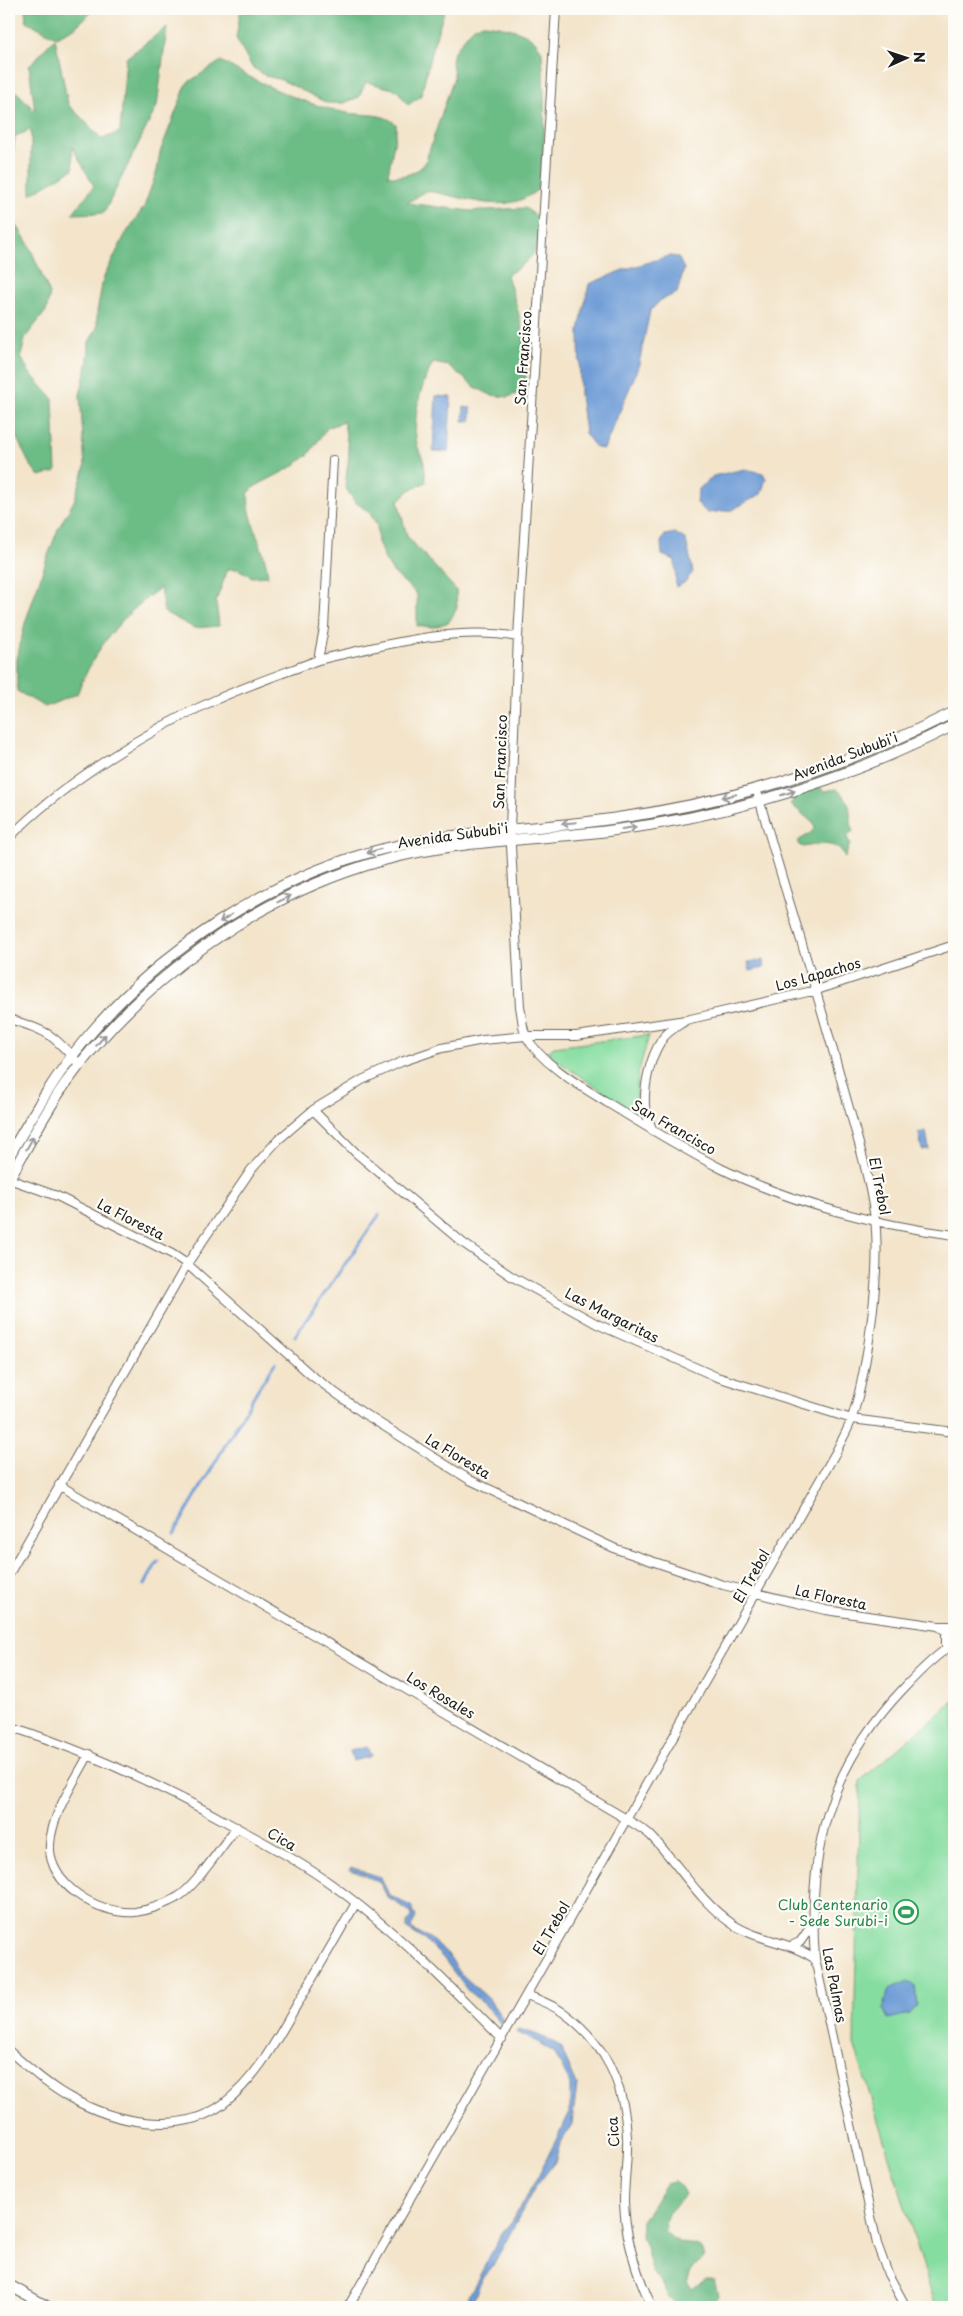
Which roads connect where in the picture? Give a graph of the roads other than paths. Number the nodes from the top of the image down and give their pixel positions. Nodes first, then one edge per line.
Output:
1 (556, 9) edge
2 (333, 460) dead end
3 (518, 636) junction
4 (318, 660) junction
5 (954, 712) edge
6 (954, 725) edge
7 (756, 789) junction
8 (760, 801) junction
9 (510, 828) junction
10 (11, 832) edge
11 (510, 840) junction
12 (954, 945) edge
13 (816, 990) junction
14 (9, 1019) edge
15 (686, 1020) junction
16 (526, 1036) junction
17 (72, 1057) junction
18 (80, 1065) junction
19 (313, 1110) junction
20 (653, 1131) junction
21 (9, 1156) edge
22 (9, 1179) edge
23 (875, 1220) junction
24 (954, 1235) edge
25 (187, 1264) junction
26 (852, 1419) junction
27 (954, 1432) edge
28 (59, 1485) junction
29 (9, 1574) edge
30 (755, 1593) junction
31 (938, 1626) junction
32 (954, 1626) edge
33 (954, 1644) edge
34 (946, 1649) junction
35 (9, 1726) edge
36 (89, 1754) junction
37 (628, 1820) junction
38 (237, 1827) junction
39 (356, 1903) junction
40 (812, 1923) junction
41 (791, 1946) junction
42 (815, 1959) junction
43 (526, 1995) junction
44 (502, 2039) junction
45 (9, 2051) edge
46 (9, 2285) edge
47 (48, 2307) edge
48 (348, 2307) edge
49 (652, 2307) edge
50 (906, 2307) edge

1 - 3 street, San Francisco
2 - 4 street
3 - 4 street
3 - 9 street, San Francisco
4 - 10 street
5 - 7 street, Avenida Sububi'i
8 -> 6 street, Avenida Sububi'i
7 - 8 street, El Trebol
7 -> 9 street, Avenida Sububi'i
11 -> 8 street, Avenida Sububi'i
8 - 13 street, El Trebol
9 - 11 street, San Francisco
9 -> 17 street, Avenida Sububi'i
11 - 16 street, San Francisco
18 -> 11 street, Avenida Sububi'i
12 - 13 street, Los Lapachos
13 - 15 street, Los Lapachos
13 - 23 street, El Trebol
14 - 17 street
15 - 16 street, Los Lapachos
15 - 20 street
16 - 19 street, Los Lapachos
16 - 20 street, San Francisco
17 - 18 street
17 - 21 street, Avenida Sububi'i
22 -> 18 street, Avenida Sububi'i
19 - 25 street, Los Lapachos
19 - 26 street, Las Margaritas
20 - 23 street, San Francisco
22 - 25 street, La Floresta
23 - 24 street, San Francisco
23 - 26 street, El Trebol
25 - 28 street, Los Lapachos
25 - 30 street, La Floresta
26 - 27 street, Las Margaritas
26 - 30 street, El Trebol
28 - 29 street, Los Lapachos
28 - 37 street, Los Rosales
30 - 31 street, La Floresta
30 - 37 street, El Trebol
31 - 32 street, La Floresta
31 - 34 street
33 - 34 street, Las Palmas
34 - 40 street, Las Palmas
35 - 36 street, Cica
36 - 38 street, Cica
36 - 38 street
37 - 41 street, Los Rosales
37 - 43 street, El Trebol
38 - 39 street, Cica
39 - 44 street, Cica
39 - 45 street
40 - 41 street
40 - 42 street, Las Palmas
41 - 42 street, Los Rosales
42 - 50 street, Las Palmas
43 - 44 street, El Trebol
43 - 49 street, Cica
44 - 48 street, El Trebol
46 - 47 street

